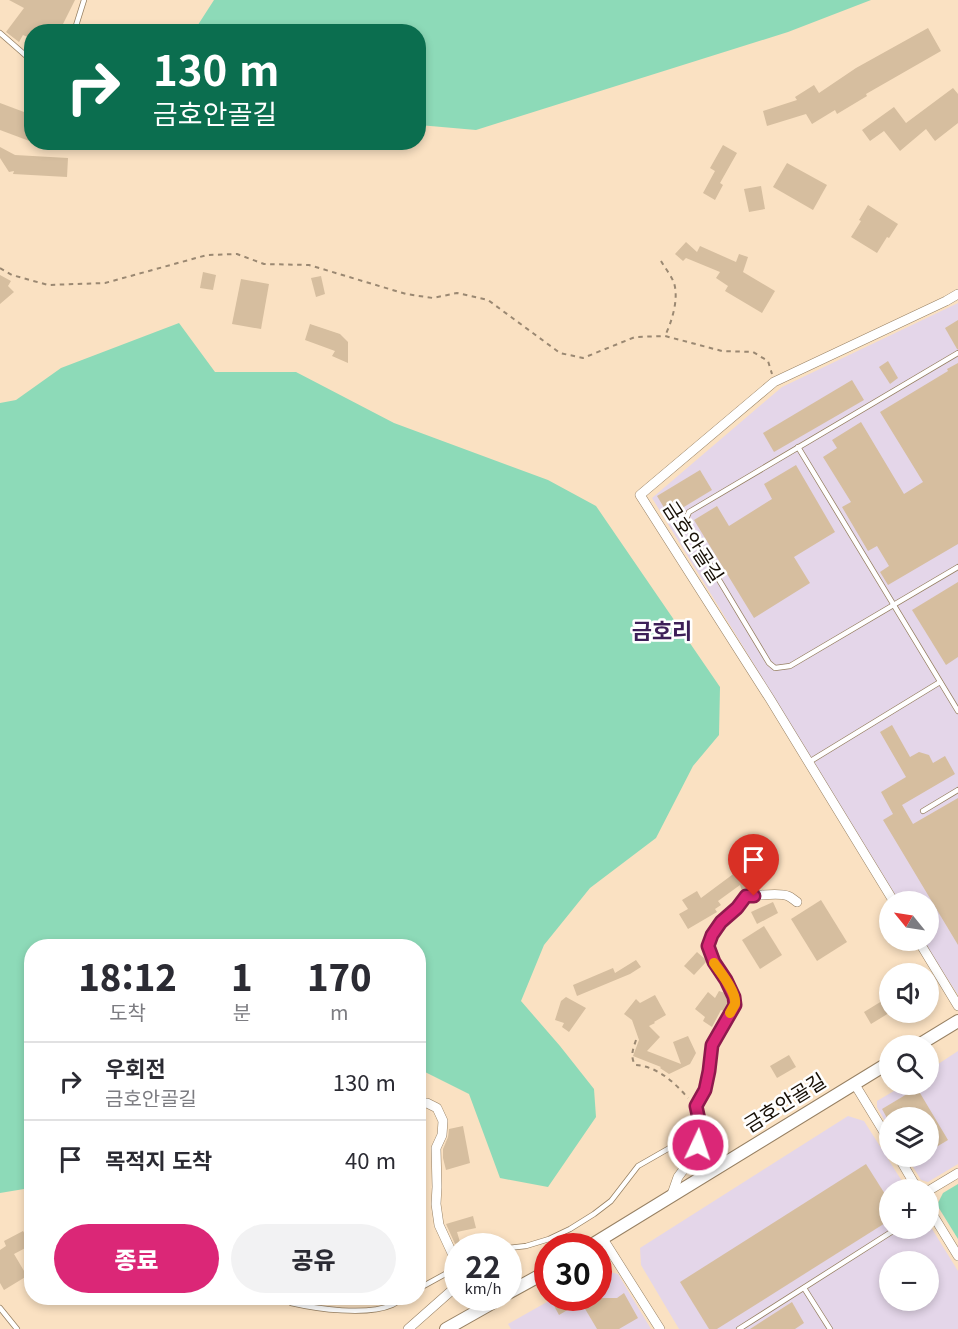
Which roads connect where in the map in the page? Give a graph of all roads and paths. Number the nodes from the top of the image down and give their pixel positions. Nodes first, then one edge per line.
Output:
1 (84, 0) edge
2 (76, 24) edge
3 (0, 33) edge
4 (24, 55) edge
5 (661, 261) dead end
6 (0, 268) edge
7 (958, 294) edge
8 (666, 336) junction
9 (958, 353) edge
10 (774, 382) junction
11 (798, 447) junction
12 (958, 567) edge
13 (894, 605) junction
14 (940, 682) junction
15 (958, 711) edge
16 (809, 762) junction
17 (958, 790) edge
18 (923, 811) dead end
19 (887, 891) edge
20 (797, 902) dead end
21 (925, 951) edge
22 (958, 1006) edge
23 (958, 1021) edge
24 (935, 1035) edge
25 (636, 1040) dead end
26 (879, 1068) edge
27 (854, 1083) junction
28 (426, 1103) edge
29 (696, 1106) junction
30 (879, 1124) edge
31 (702, 1129) junction
32 (958, 1173) edge
33 (939, 1184) edge
34 (671, 1197) junction
35 (939, 1225) edge
36 (612, 1233) edge
37 (444, 1236) edge
38 (880, 1239) edge
39 (522, 1246) edge
40 (612, 1253) edge
41 (958, 1256) edge
42 (444, 1275) edge
43 (426, 1285) edge
44 (804, 1288) junction
45 (444, 1297) edge
46 (299, 1305) edge
47 (391, 1305) edge
48 (0, 1308) edge
49 (478, 1311) edge
50 (18, 1329) edge
51 (408, 1329) edge
52 (446, 1329) edge
53 (660, 1329) edge
54 (739, 1329) edge
55 (830, 1329) edge

1 - 2 lane
3 - 4 lane
5 - 8 path
6 - 8 path
7 - 10 street, 금호안골길
8 - 10 path
9 - 11 lane
10 - 16 street, 금호안골길
11 - 13 lane
11 - 13 lane
12 - 13 lane
13 - 14 lane
14 - 15 lane
14 - 16 lane
16 - 19 street, 금호안골길
17 - 18 lane
20 - 29 street
21 - 22 street
23 - 24 street
25 - 29 path
26 - 27 street, 금호안골길
27 - 30 street
27 - 34 street, 금호안골길
28 - 37 street
29 - 31 street
31 - 34 street
31 - 39 lane
32 - 33 street
34 - 36 street, 금호안골길
35 - 41 street
38 - 44 lane
40 - 53 street
42 - 43 lane
44 - 54 lane
44 - 55 lane
45 - 51 street
46 - 47 lane
48 - 50 lane
49 - 52 street

